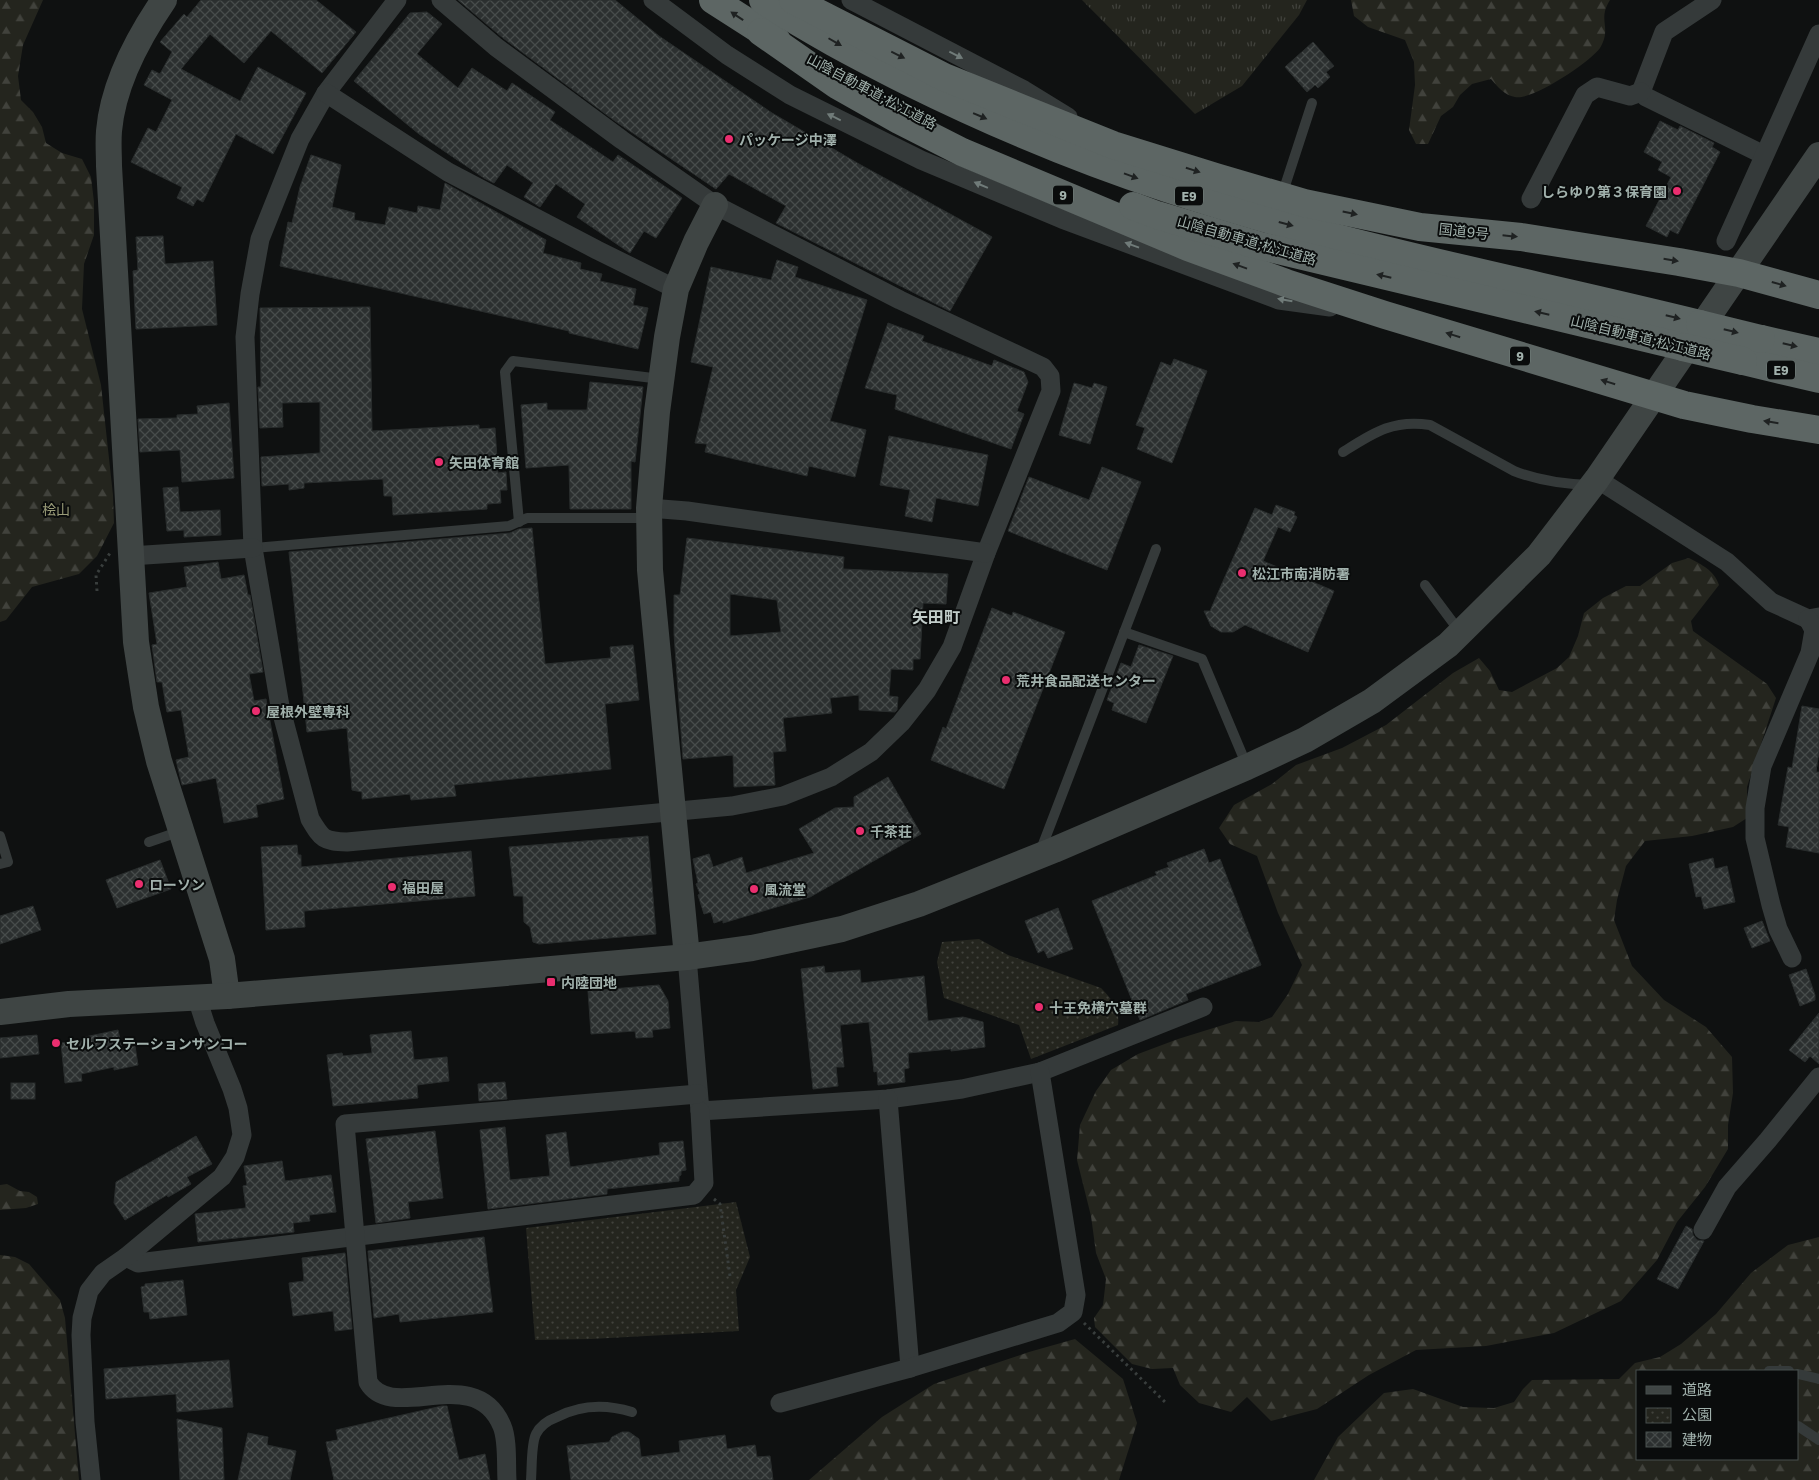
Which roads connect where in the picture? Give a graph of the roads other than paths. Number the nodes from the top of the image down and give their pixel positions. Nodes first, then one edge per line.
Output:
1 (164, 0) edge
2 (397, 0) edge
3 (441, 0) edge
4 (653, 0) edge
5 (713, 0) edge
6 (763, 0) edge
7 (793, 0) edge
8 (851, 0) edge
9 (1712, 0) edge
10 (761, 32) junction
11 (1819, 34) edge
12 (1641, 92) junction
13 (326, 93) junction
14 (1312, 103) dead end
15 (1113, 144) junction
16 (1764, 155) junction
17 (1819, 155) edge
18 (1282, 196) junction
19 (1531, 199) dead end
20 (715, 205) junction
21 (1726, 241) dead end
22 (1739, 273) junction
23 (676, 289) junction
24 (1819, 295) edge
25 (1385, 315) junction
26 (1819, 352) edge
27 (1819, 379) edge
28 (662, 380) junction
29 (1655, 396) junction
30 (1819, 430) edge
31 (1343, 452) dead end
32 (1595, 482) junction
33 (649, 513) junction
34 (519, 522) junction
35 (130, 547) junction
36 (253, 548) junction
37 (1156, 549) dead end
38 (986, 553) junction
39 (1425, 585) dead end
40 (1813, 618) edge
41 (1124, 632) junction
42 (1461, 632) junction
43 (1247, 767) junction
44 (672, 812) junction
45 (182, 831) junction
46 (0, 836) edge
47 (149, 842) dead end
48 (1039, 855) junction
49 (0, 864) edge
50 (687, 957) junction
51 (1792, 958) dead end
52 (227, 996) junction
53 (198, 998) junction
54 (1203, 1006) dead end
55 (0, 1012) edge
56 (1040, 1072) junction
57 (1819, 1077) edge
58 (888, 1099) junction
59 (699, 1103) junction
60 (1703, 1230) dead end
61 (354, 1238) junction
62 (126, 1257) junction
63 (910, 1368) junction
64 (1799, 1374) edge
65 (1819, 1379) edge
66 (780, 1403) dead end
67 (632, 1412) dead end
68 (1799, 1427) edge
69 (1819, 1440) edge
70 (91, 1480) edge
71 (507, 1480) edge
72 (531, 1480) edge

1 - 35 street
2 - 13 street
3 - 20 street
25 -> 4 street
10 -> 5 highway, 山陰自動車道;松江道路 / E9
6 -> 26 highway, 山陰自動車道;松江道路 / E9, bridge
7 -> 15 highway, 国道9号
8 -> 15 street
9 - 12 street
25 -> 10 highway, 9
27 -> 10 highway, 山陰自動車道;松江道路 / E9, bridge
11 - 16 street
12 - 16 street
12 - 19 street
13 - 23 street
13 - 36 street
14 - 18 lane
15 -> 18 highway, 国道9号
16 - 21 street
17 - 22 street
18 -> 22 highway, 国道9号
20 - 23 street
20 - 38 street
22 -> 24 highway, 国道9号
22 - 29 street
23 - 28 street
29 -> 25 highway, 9
28 - 33 street
28 - 34 lane
30 -> 29 highway, 9
29 - 32 street
31 - 32 lane
32 - 40 street
32 - 42 street
33 - 34 lane
33 - 38 street
33 - 44 street
34 - 36 lane
35 - 36 street
35 - 45 street
36 - 44 street
37 - 41 lane
38 - 44 street
39 - 42 lane
40 - 51 street
41 - 43 lane
41 - 48 lane
42 - 43 street
43 - 48 street
44 - 50 street
45 - 47 lane
45 - 52 street
46 - 49 lane
48 - 50 street
50 - 52 street
50 - 59 street
52 - 53 street
53 - 55 street
53 - 62 street
54 - 56 street
56 - 58 street
56 - 63 street
57 - 60 street
58 - 59 street
58 - 63 street
59 - 61 street
59 - 61 street
61 - 62 street
61 - 71 street
62 - 70 street
63 - 66 street
64 - 65 lane
67 - 72 lane
68 - 69 lane

